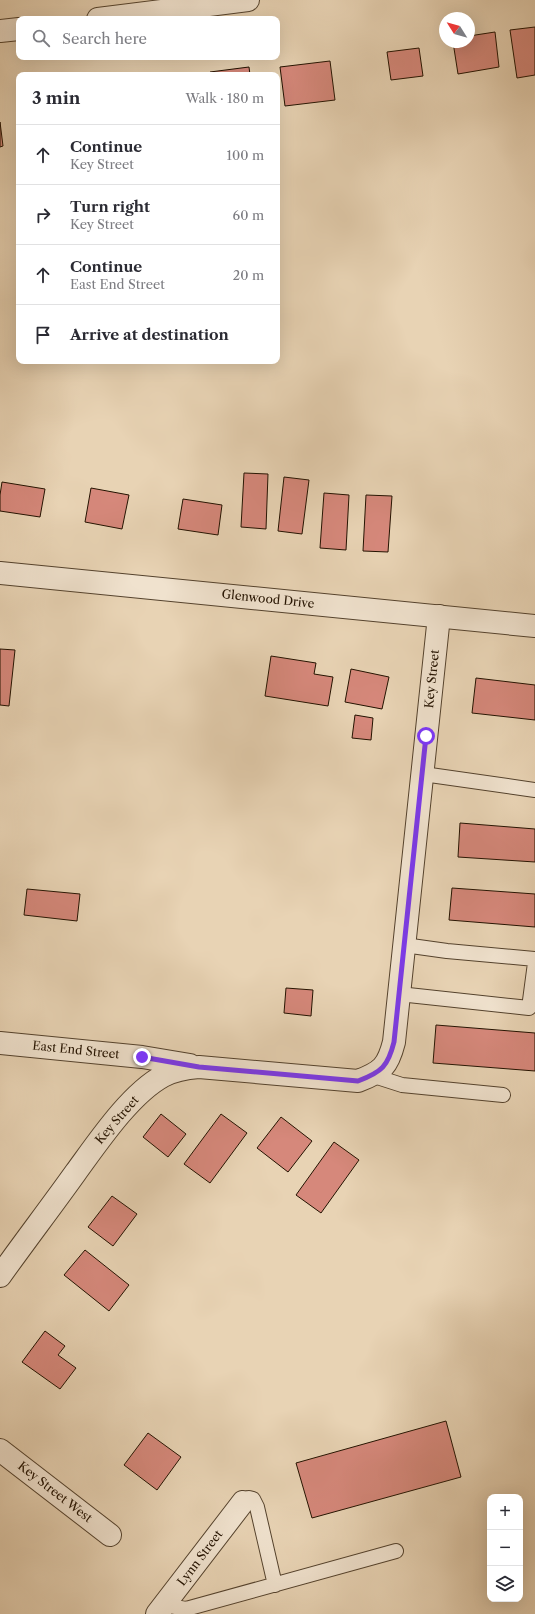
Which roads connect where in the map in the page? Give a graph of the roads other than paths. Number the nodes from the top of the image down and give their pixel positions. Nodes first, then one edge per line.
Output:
1 (238, 1) edge
2 (121, 16) edge
3 (16, 29) edge
4 (0, 31) edge
5 (0, 573) edge
6 (439, 616) junction
7 (535, 626) edge
8 (423, 774) junction
9 (535, 790) edge
10 (404, 945) junction
11 (535, 959) edge
12 (535, 963) edge
13 (399, 994) junction
14 (0, 1043) edge
15 (199, 1067) junction
16 (374, 1076) junction
17 (503, 1095) dead end
18 (0, 1276) edge
19 (0, 1450) edge
20 (243, 1502) joint
21 (110, 1535) dead end
22 (396, 1551) dead end
23 (275, 1585) junction
24 (161, 1610) edge

1 - 2 street
3 - 4 street
5 - 6 street, Glenwood Drive
6 - 7 street, Glenwood Drive
6 - 8 street, Key Street
8 - 9 lane
8 - 10 street, Key Street
10 - 11 lane
10 - 13 street, Key Street
12 - 13 lane
13 - 16 street, Key Street
14 - 15 street, East End Street
15 - 16 street, Key Street
15 - 18 street, Key Street
16 - 17 lane
19 - 21 street, Key Street West
20 - 23 lane
20 - 24 street, Lynn Street
22 - 23 lane
23 - 24 lane

